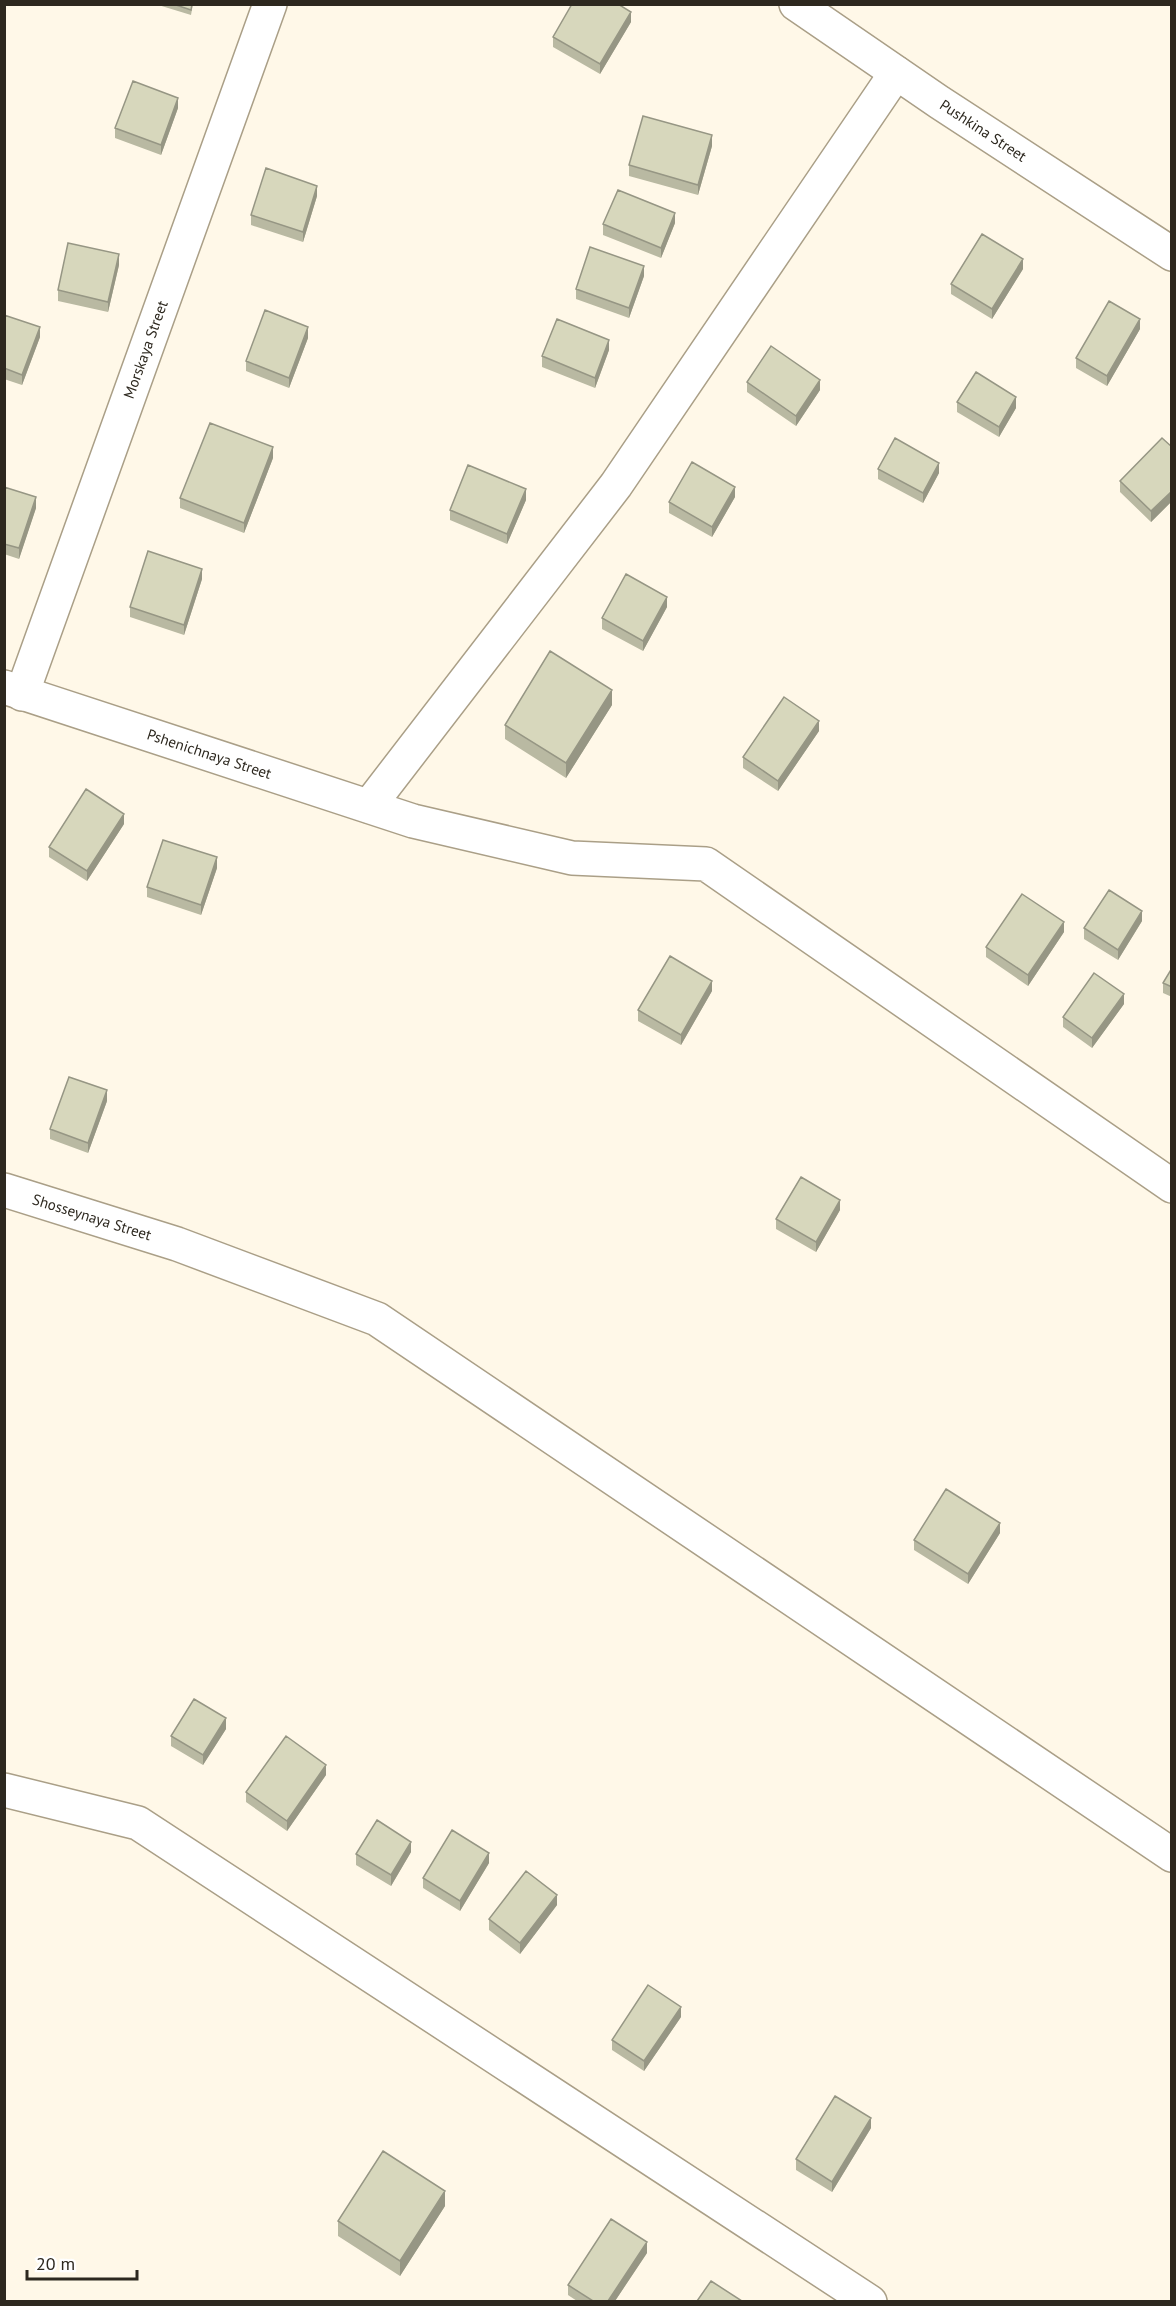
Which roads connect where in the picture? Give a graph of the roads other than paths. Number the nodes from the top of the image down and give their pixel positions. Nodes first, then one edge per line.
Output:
1 (270, 4) edge
2 (796, 4) edge
3 (896, 73) junction
4 (1172, 254) edge
5 (13, 691) edge
6 (369, 806) junction
7 (1172, 1186) edge
8 (4, 1190) edge
9 (4, 1790) edge
10 (1172, 1855) edge
11 (870, 2301) edge

1 - 5 street, Morskaya Street
2 - 3 street, Pushkina Street
3 - 4 street, Pushkina Street
3 - 6 street
5 - 6 street, Pshenichnaya Street
6 - 7 street, Pshenichnaya Street
8 - 10 street, Shosseynaya Street
9 - 11 street

